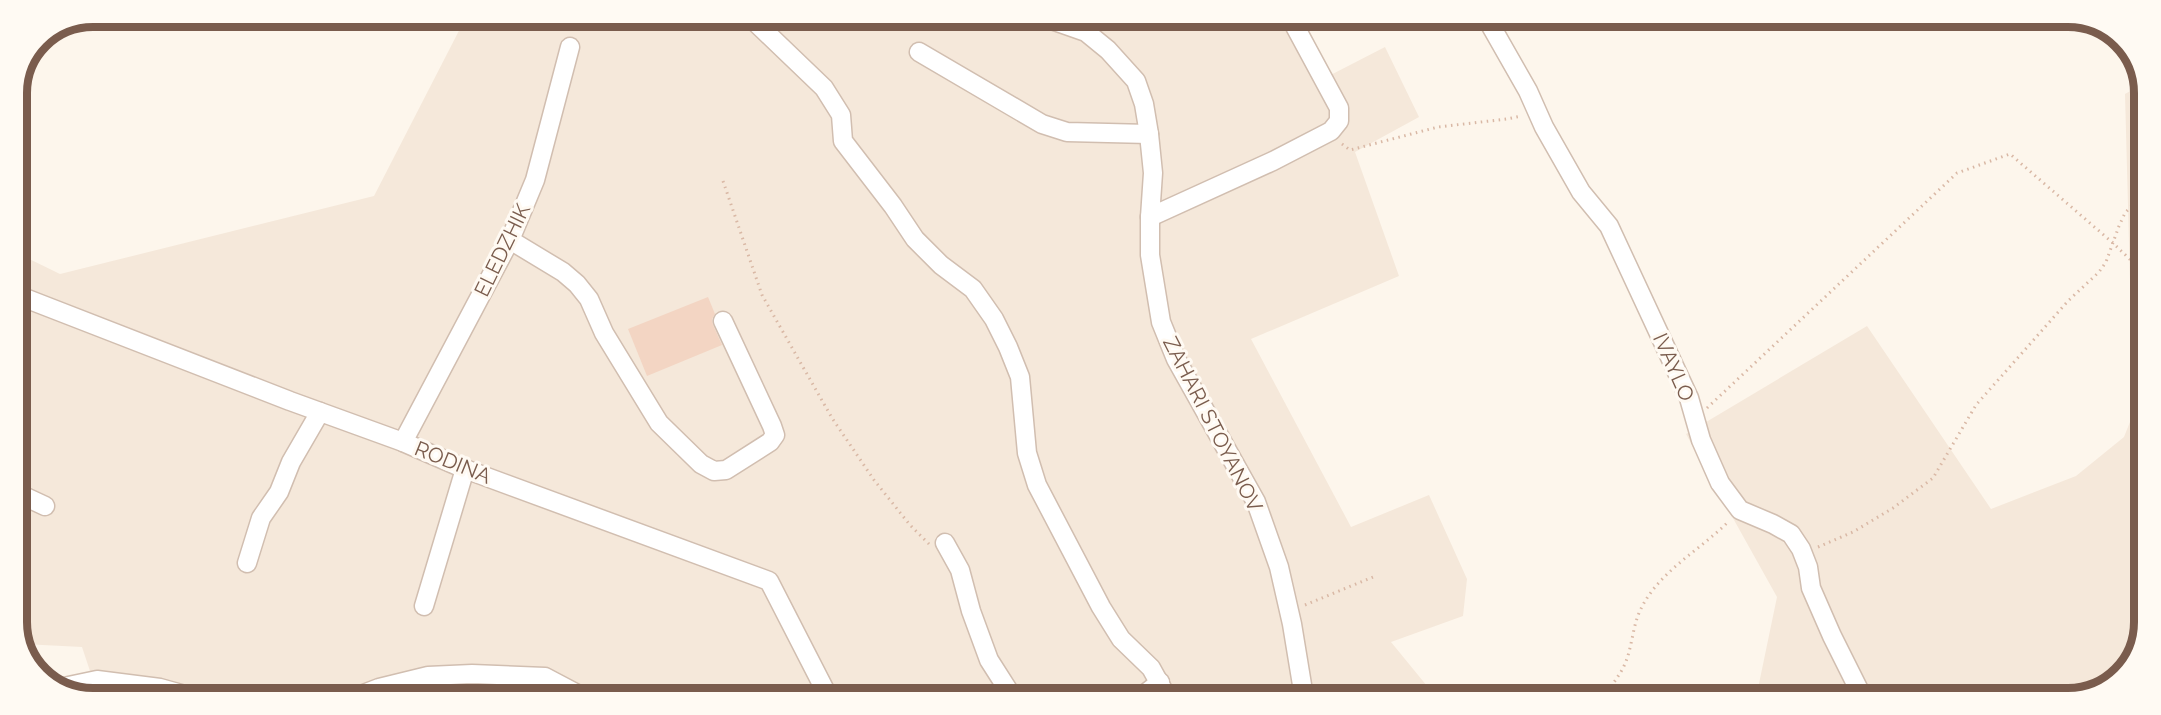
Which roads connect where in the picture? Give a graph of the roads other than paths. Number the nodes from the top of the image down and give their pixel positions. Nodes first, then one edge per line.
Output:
1 (760, 27) edge
2 (1072, 27) edge
3 (1295, 27) edge
4 (1492, 27) edge
5 (570, 47) dead end
6 (919, 52) dead end
7 (1149, 134) junction
8 (1150, 217) junction
9 (510, 240) junction
10 (27, 299) edge
11 (723, 321) dead end
12 (320, 412) junction
13 (403, 442) junction
14 (465, 469) junction
15 (27, 498) edge
16 (45, 506) dead end
17 (945, 543) dead end
18 (247, 563) dead end
19 (424, 606) dead end
20 (73, 685) edge
21 (160, 688) edge
22 (379, 688) edge
23 (566, 688) edge
24 (824, 688) edge
25 (1007, 688) edge
26 (1162, 688) edge
27 (1302, 688) edge
28 (1858, 688) edge

1 - 26 street
2 - 7 street, ZAHARI STOYANOV
3 - 8 street
4 - 28 street, IVAYLO
5 - 9 street, ELEDZHIK
6 - 7 street
7 - 8 street, ZAHARI STOYANOV
8 - 27 street, ZAHARI STOYANOV
9 - 11 street
9 - 13 street, ELEDZHIK
10 - 12 street, RODINA
12 - 13 street, RODINA
12 - 18 street
13 - 14 street, RODINA
14 - 19 street
14 - 24 street, RODINA
15 - 16 street
17 - 25 street
20 - 21 street
22 - 23 street

